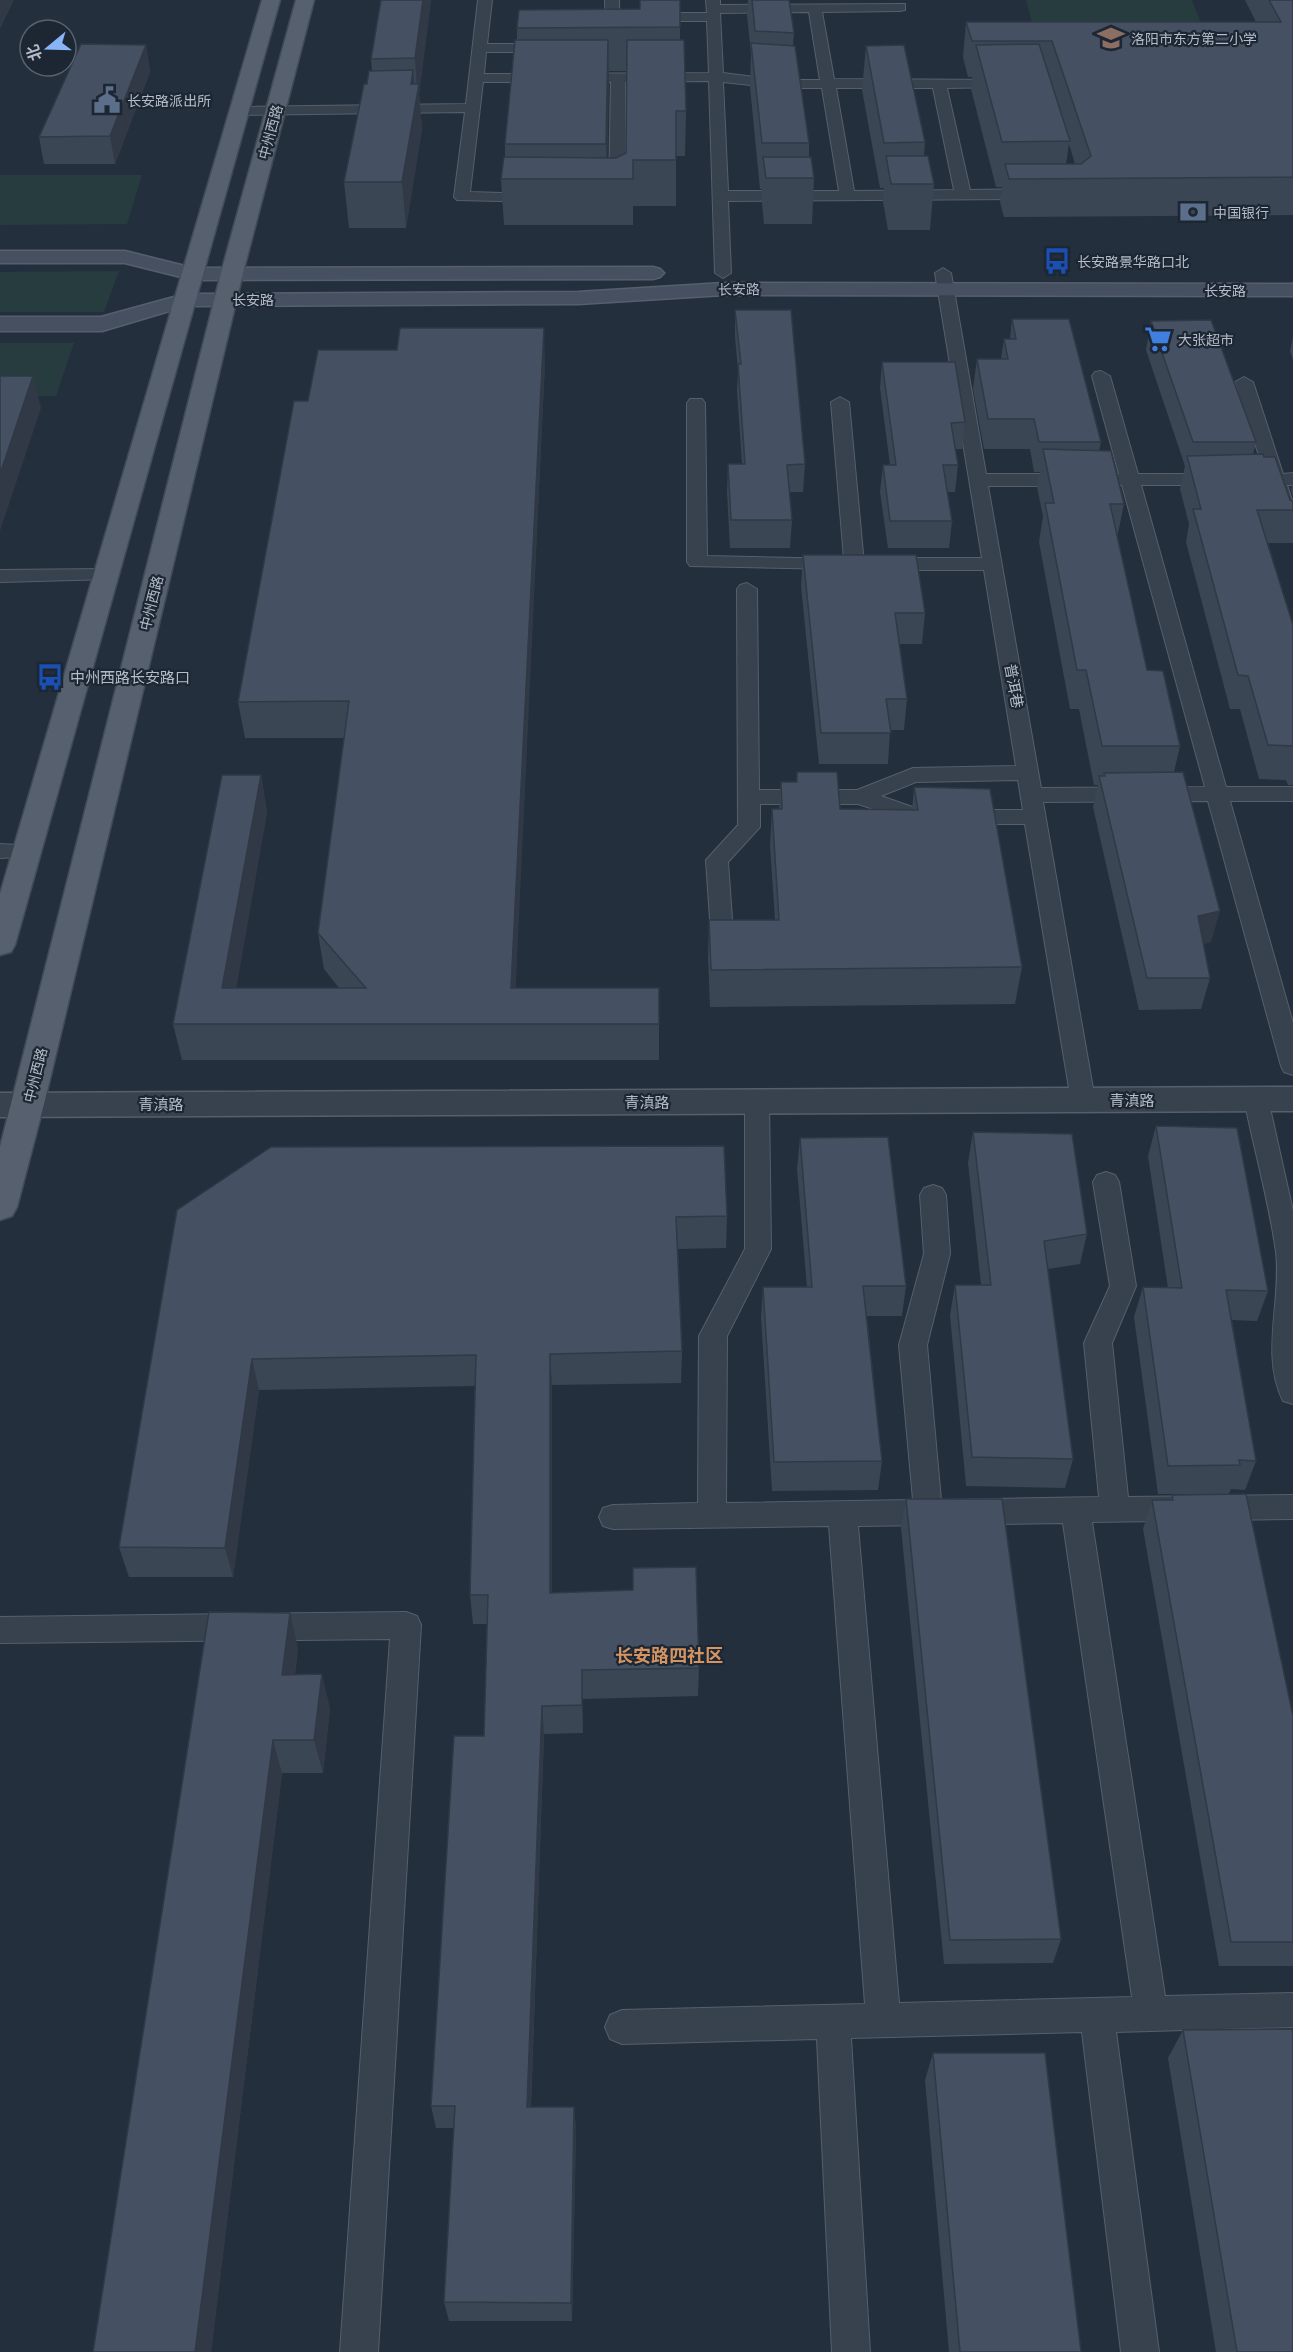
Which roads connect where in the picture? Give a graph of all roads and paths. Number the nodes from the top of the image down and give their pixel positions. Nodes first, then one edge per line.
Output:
1 (272, 0) edge
2 (305, 0) edge
3 (485, 0) edge
4 (612, 0) edge
5 (840, 4) edge
6 (900, 7) dead end
7 (713, 8) edge
8 (815, 8) junction
9 (624, 18) junction
10 (602, 47) edge
11 (479, 48) junction
12 (558, 48) edge
13 (618, 77) junction
14 (716, 77) junction
15 (476, 78) junction
16 (1018, 82) edge
17 (939, 83) junction
18 (828, 84) junction
19 (472, 108) junction
20 (276, 110) junction
21 (240, 111) junction
22 (1052, 194) edge
23 (847, 195) junction
24 (963, 195) junction
25 (721, 196) junction
26 (545, 197) edge
27 (605, 197) edge
28 (0, 257) edge
29 (232, 273) junction
30 (723, 273) junction
31 (1293, 273) edge
32 (193, 274) junction
33 (945, 282) junction
34 (1293, 290) edge
35 (185, 300) junction
36 (226, 300) junction
37 (0, 324) edge
38 (1101, 376) dead end
39 (1244, 382) dead end
40 (840, 402) dead end
41 (696, 404) dead end
42 (980, 480) junction
43 (1130, 480) junction
44 (1284, 480) edge
45 (1293, 532) edge
46 (854, 564) junction
47 (994, 564) junction
48 (105, 575) junction
49 (0, 576) edge
50 (747, 589) dead end
51 (1029, 773) junction
52 (1217, 794) junction
53 (1293, 794) edge
54 (1032, 795) junction
55 (750, 797) junction
56 (860, 797) junction
57 (1036, 817) junction
58 (0, 851) edge
59 (26, 851) junction
60 (721, 919) edge
61 (0, 945) edge
62 (1293, 1066) edge
63 (1256, 1099) junction
64 (1293, 1099) edge
65 (1083, 1100) junction
66 (757, 1102) junction
67 (14, 1105) edge
68 (1106, 1182) dead end
69 (933, 1195) dead end
70 (0, 1207) edge
71 (1293, 1393) edge
72 (1293, 1507) edge
73 (1115, 1509) junction
74 (1076, 1510) junction
75 (928, 1512) junction
76 (842, 1513) junction
77 (712, 1515) junction
78 (613, 1516) dead end
79 (0, 1630) edge
80 (1293, 2010) edge
81 (1151, 2014) junction
82 (1097, 2015) junction
83 (882, 2020) junction
84 (833, 2021) junction
85 (622, 2027) dead end
86 (359, 2352) edge
87 (851, 2352) edge
88 (1140, 2352) edge

1 - 21 main road
2 - 20 main road, 中州西路
3 - 11 lane
4 - 9 lane
5 - 6 lane
5 - 8 lane
7 - 8 lane
7 - 9 lane
7 - 14 lane
8 - 18 lane
9 - 10 lane
11 - 12 lane
11 - 15 lane
13 - 14 lane
13 - 15 lane
13 - 27 lane
14 - 18 lane
14 - 25 lane
15 - 19 lane
16 - 17 lane
17 - 18 lane
17 - 24 lane
18 - 23 lane
19 - 20 lane
19 - 26 lane
20 - 21 lane
20 - 29 main road, 中州西路
21 - 32 main road
22 - 24 lane
23 - 24 lane
23 - 25 lane
25 - 30 lane
28 - 32 main road, 长安路
29 - 30 main road, 长安路
29 - 32 main road, 长安路
29 - 36 main road, 中州西路
30 - 33 main road, 长安路
31 - 33 main road, 长安路
32 - 35 main road
33 - 34 main road, 长安路
33 - 36 main road, 长安路
33 - 42 lane, 普洱巷
35 - 36 main road, 长安路
35 - 37 main road, 长安路
35 - 48 main road
36 - 67 main road, 中州西路
38 - 43 lane
39 - 44 lane
40 - 46 lane
41 - 46 lane
42 - 43 lane
42 - 47 lane, 普洱巷
43 - 44 lane
43 - 52 lane
44 - 45 lane
46 - 47 lane
47 - 51 lane, 普洱巷
48 - 49 lane
48 - 59 main road
50 - 55 lane
51 - 54 lane, 普洱巷
51 - 56 lane
52 - 53 lane
52 - 54 lane
52 - 62 lane
54 - 57 lane, 普洱巷
55 - 56 lane
55 - 60 lane
56 - 57 lane
57 - 65 lane, 普洱巷
58 - 59 lane
59 - 61 main road
63 - 64 street, 青滇路
63 - 65 street, 青滇路
63 - 71 lane
65 - 66 street, 青滇路
66 - 67 street, 青滇路
66 - 77 lane
67 - 70 main road, 中州西路
68 - 73 lane
69 - 75 lane
72 - 73 lane
73 - 74 lane
74 - 75 lane
74 - 81 lane
75 - 76 lane
76 - 77 lane
76 - 83 lane
77 - 78 lane
79 - 86 lane
80 - 81 lane
81 - 82 lane
82 - 83 lane
82 - 88 lane
83 - 84 lane
84 - 85 lane
84 - 87 lane

